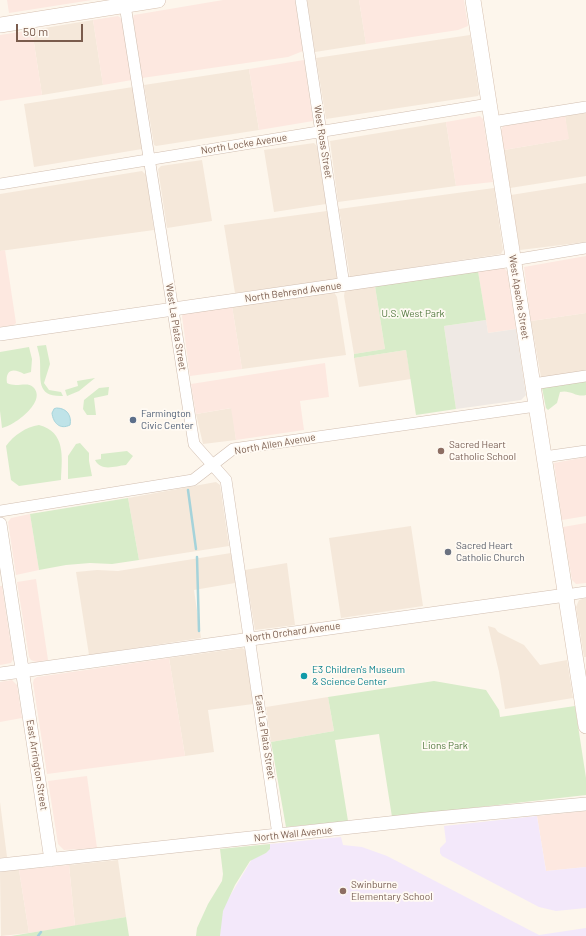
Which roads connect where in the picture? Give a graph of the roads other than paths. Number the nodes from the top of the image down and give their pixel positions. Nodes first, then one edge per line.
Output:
1 (158, 0) edge
2 (301, 0) edge
3 (473, 0) edge
4 (124, 4) edge
5 (0, 25) edge
6 (489, 104) junction
7 (586, 107) edge
8 (492, 122) junction
9 (321, 131) junction
10 (150, 159) junction
11 (0, 184) edge
12 (586, 248) edge
13 (513, 260) junction
14 (344, 285) junction
15 (173, 310) junction
16 (0, 334) edge
17 (586, 376) edge
18 (533, 384) junction
19 (536, 406) junction
20 (586, 451) edge
21 (544, 457) junction
22 (212, 465) junction
23 (0, 511) edge
24 (0, 524) edge
25 (586, 592) edge
26 (566, 594) junction
27 (250, 638) junction
28 (22, 671) junction
29 (0, 674) edge
30 (586, 726) edge
31 (586, 804) edge
32 (278, 835) junction
33 (51, 860) junction
34 (0, 865) edge

1 - 4 main road
2 - 9 street, West Ross Street
3 - 6 main road, West Apache Street
4 - 5 main road
4 - 10 street, West La Plata Street
6 - 8 main road, West Apache Street
6 - 9 street, North Locke Avenue
7 - 8 street
8 - 13 main road, West Apache Street
9 - 10 street, North Locke Avenue
9 - 14 street, West Ross Street
10 - 11 street, North Locke Avenue
10 - 15 street, West La Plata Street
12 - 13 street, North Behrend Avenue
13 - 14 street, North Behrend Avenue
13 - 18 main road, West Apache Street
14 - 15 street, North Behrend Avenue
15 - 16 street, North Behrend Avenue
15 - 22 street, West La Plata Street
17 - 18 street
18 - 19 main road, West Apache Street
19 - 21 main road, West Apache Street
19 - 22 street, North Allen Avenue
20 - 21 street
21 - 26 main road, West Apache Street
22 - 23 street, North Allen Avenue
22 - 27 street, West La Plata Street
24 - 28 street, East Arrington Street
25 - 26 street, North Orchard Avenue
26 - 27 street, North Orchard Avenue
26 - 30 main road, West Apache Street
27 - 28 street, North Orchard Avenue
27 - 32 street, East La Plata Street
28 - 29 street, North Orchard Avenue
28 - 33 street, East Arrington Street
31 - 32 street, North Wall Avenue
32 - 33 street, North Wall Avenue
33 - 34 street, North Wall Avenue

